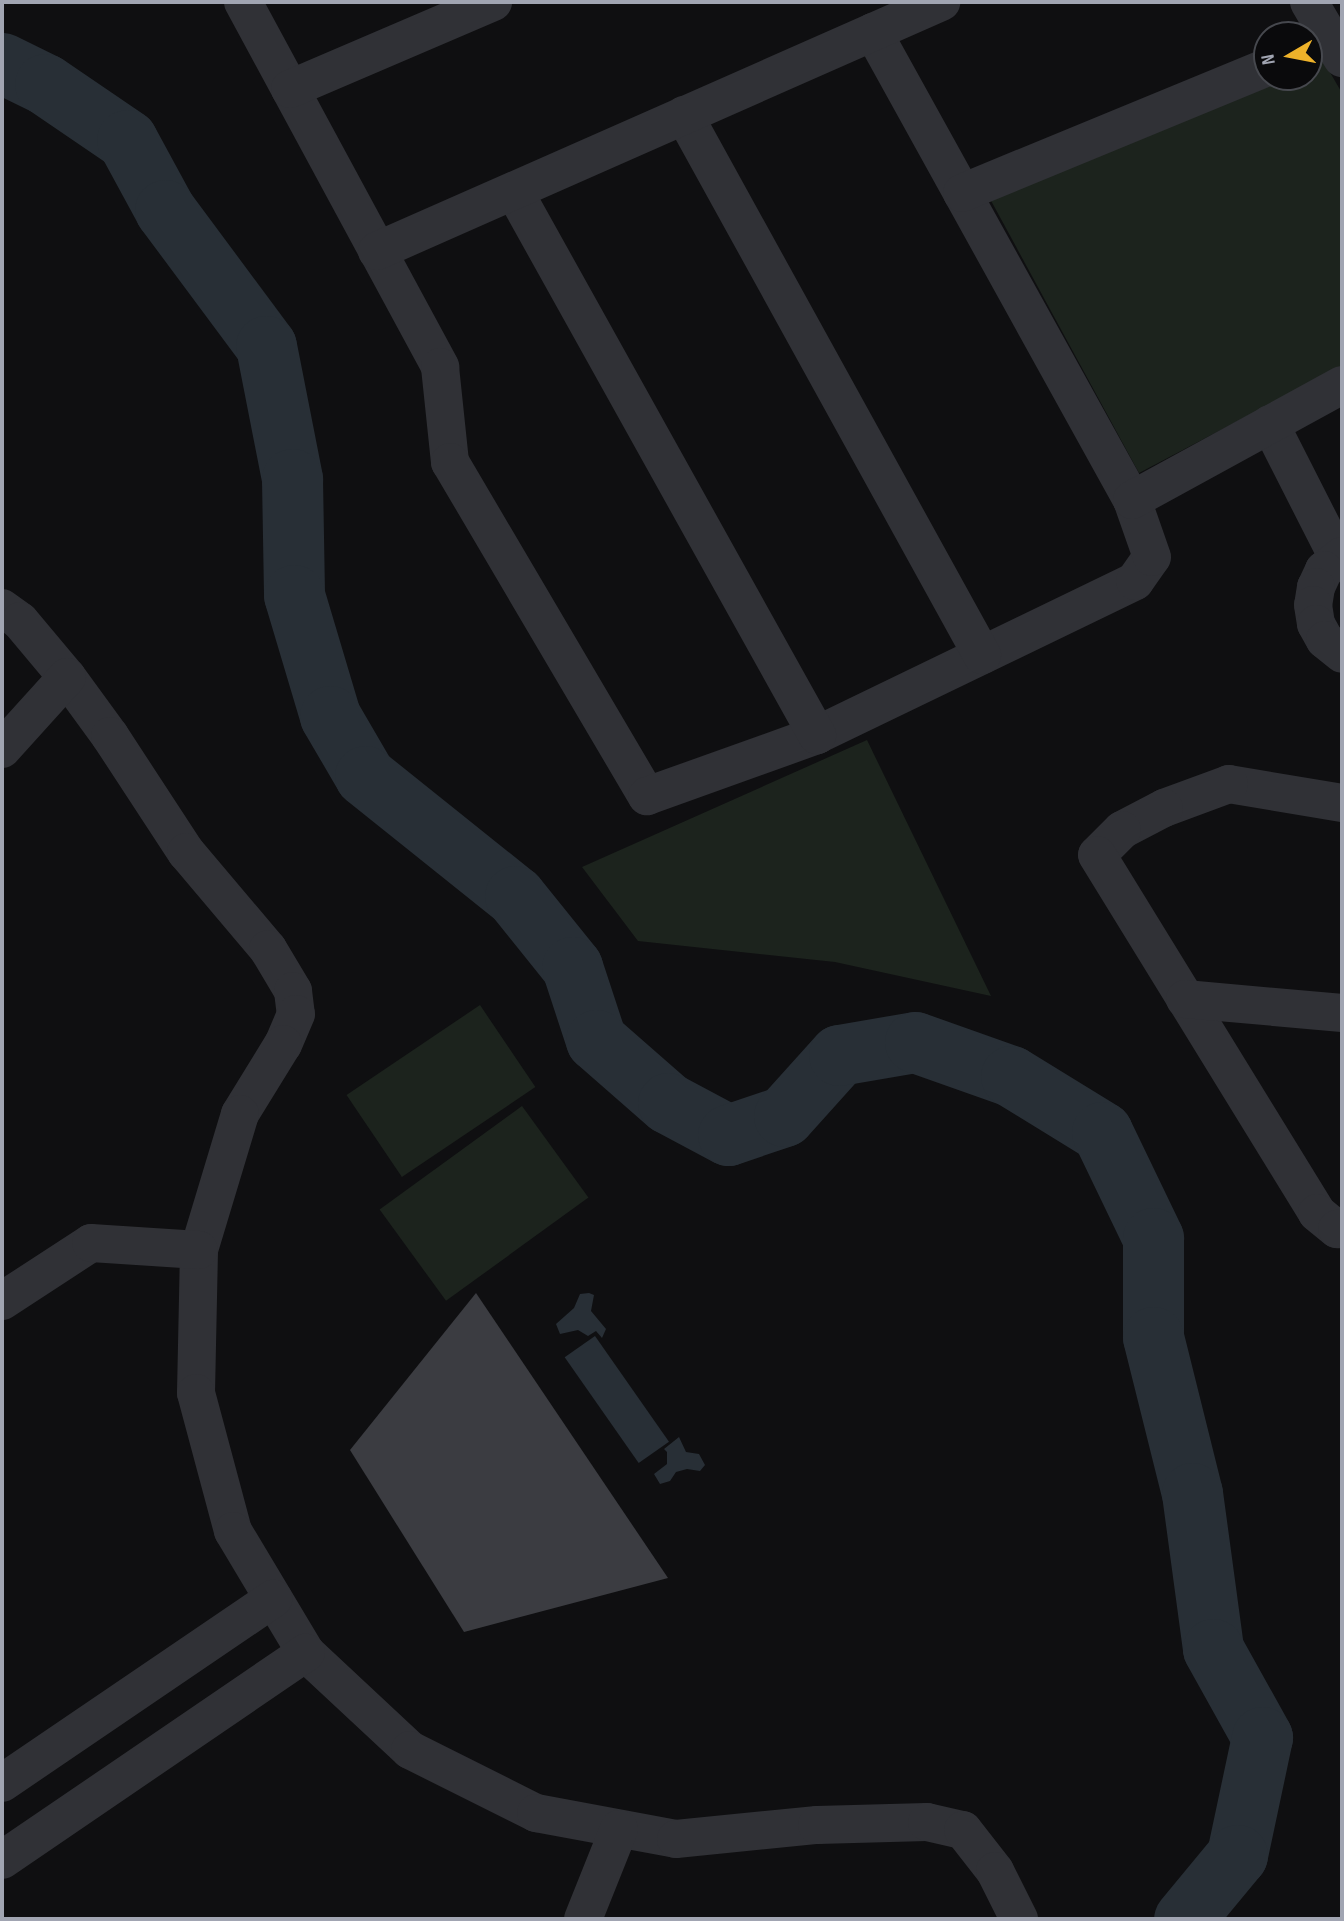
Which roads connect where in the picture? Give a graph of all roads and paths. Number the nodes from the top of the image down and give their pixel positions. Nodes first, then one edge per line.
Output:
1 (243, 2) edge
2 (493, 2) edge
3 (941, 2) edge
4 (1309, 2) edge
5 (873, 32) junction
6 (1328, 49) edge
7 (1253, 73) edge
8 (290, 89) junction
9 (684, 115) junction
10 (514, 191) junction
11 (962, 193) junction
12 (377, 251) junction
13 (1342, 385) edge
14 (1270, 424) junction
15 (1132, 500) junction
16 (1340, 557) edge
17 (2, 608) edge
18 (1342, 654) edge
19 (982, 655) junction
20 (67, 677) junction
21 (817, 734) junction
22 (2, 749) edge
23 (1342, 803) edge
24 (1185, 999) junction
25 (1342, 1013) edge
26 (1342, 1228) edge
27 (199, 1250) junction
28 (2, 1301) edge
29 (274, 1599) junction
30 (306, 1653) junction
31 (2, 1783) edge
32 (619, 1829) junction
33 (2, 1860) edge
34 (583, 1919) edge
35 (1019, 1919) edge

1 - 8 street
2 - 8 street
3 - 5 street
4 - 6 street
5 - 9 street
5 - 11 street
7 - 11 street
8 - 12 street
9 - 10 street
9 - 19 street
10 - 12 street
10 - 21 street
11 - 15 street
12 - 21 street
13 - 14 street
14 - 15 street
14 - 16 street
15 - 19 street
16 - 18 street
17 - 20 street
19 - 21 street
20 - 22 street
20 - 27 street
23 - 24 street
24 - 25 street
24 - 26 street
27 - 28 street
27 - 29 street
29 - 30 street
29 - 31 street
30 - 32 street
30 - 33 street
32 - 34 street
32 - 35 street

